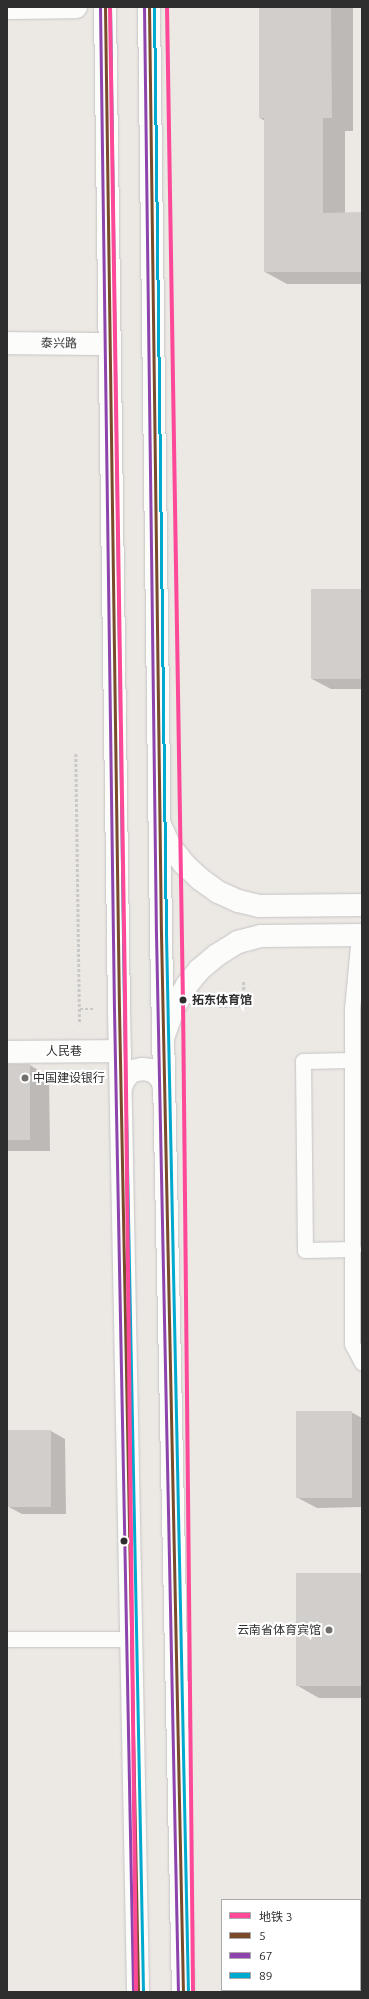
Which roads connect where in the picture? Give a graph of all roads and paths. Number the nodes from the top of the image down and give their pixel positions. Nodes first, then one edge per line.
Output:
1 (76, 7) edge
2 (105, 7) edge
3 (149, 7) edge
4 (7, 8) edge
5 (7, 343) edge
6 (110, 344) junction
7 (76, 754) dead end
8 (160, 825) junction
9 (362, 905) edge
10 (360, 935) edge
11 (243, 981) dead end
12 (219, 1006) dead end
13 (79, 1009) junction
14 (93, 1009) dead end
15 (80, 1026) dead end
16 (163, 1038) junction
17 (120, 1051) junction
18 (7, 1052) edge
19 (352, 1060) junction
20 (121, 1087) junction
21 (164, 1088) junction
22 (353, 1249) junction
23 (362, 1362) edge
24 (7, 1639) edge
25 (132, 1639) junction
26 (138, 1992) edge
27 (183, 1992) edge

1 - 4 main road
2 - 6 main road
3 - 8 main road
5 - 6 main road, 泰兴路
6 - 17 main road
7 - 13 path
8 - 9 main road
8 - 16 main road
10 - 16 main road
10 - 19 lane
11 - 12 path
13 - 14 path
13 - 15 path
16 - 21 main road
17 - 18 main road, 人民巷
17 - 20 main road
19 - 22 lane
19 - 22 lane
20 - 21 main road
20 - 25 main road
21 - 27 main road
22 - 23 lane
24 - 25 lane
25 - 26 main road

